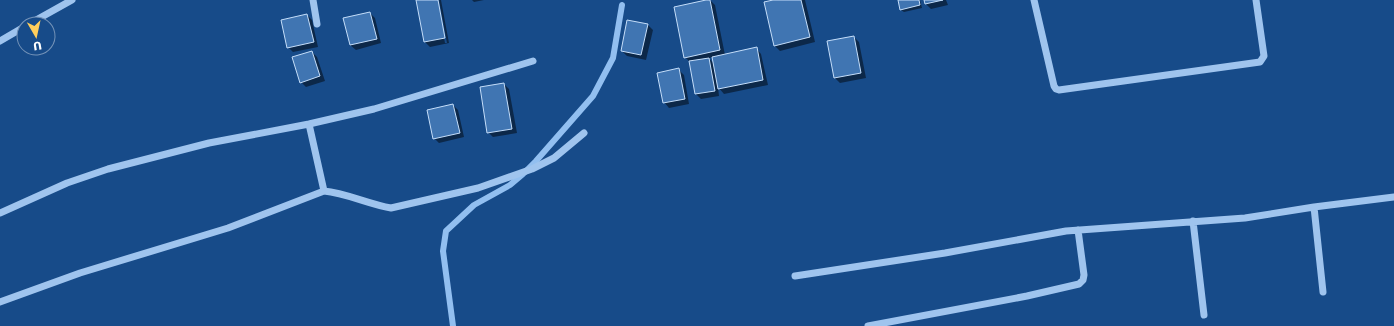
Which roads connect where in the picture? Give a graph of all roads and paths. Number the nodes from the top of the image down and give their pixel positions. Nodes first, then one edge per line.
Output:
1 (72, 0) edge
2 (313, 0) edge
3 (1034, 0) edge
4 (1256, 0) edge
5 (43, 16) edge
6 (317, 24) dead end
7 (16, 32) edge
8 (0, 41) edge
9 (534, 61) dead end
10 (309, 124) junction
11 (584, 133) dead end
12 (324, 191) junction
13 (1394, 197) edge
14 (1314, 206) junction
15 (0, 213) edge
16 (1193, 221) junction
17 (1078, 230) junction
18 (795, 276) dead end
19 (1323, 292) dead end
20 (0, 302) edge
21 (1204, 315) dead end
22 (868, 326) edge

1 - 5 street
2 - 6 street
3 - 4 street
7 - 8 street
9 - 10 street
10 - 12 street
10 - 15 street
11 - 12 street
12 - 20 street
13 - 14 street
14 - 16 street
14 - 19 street
16 - 17 street
16 - 21 street
17 - 18 street
17 - 22 street

